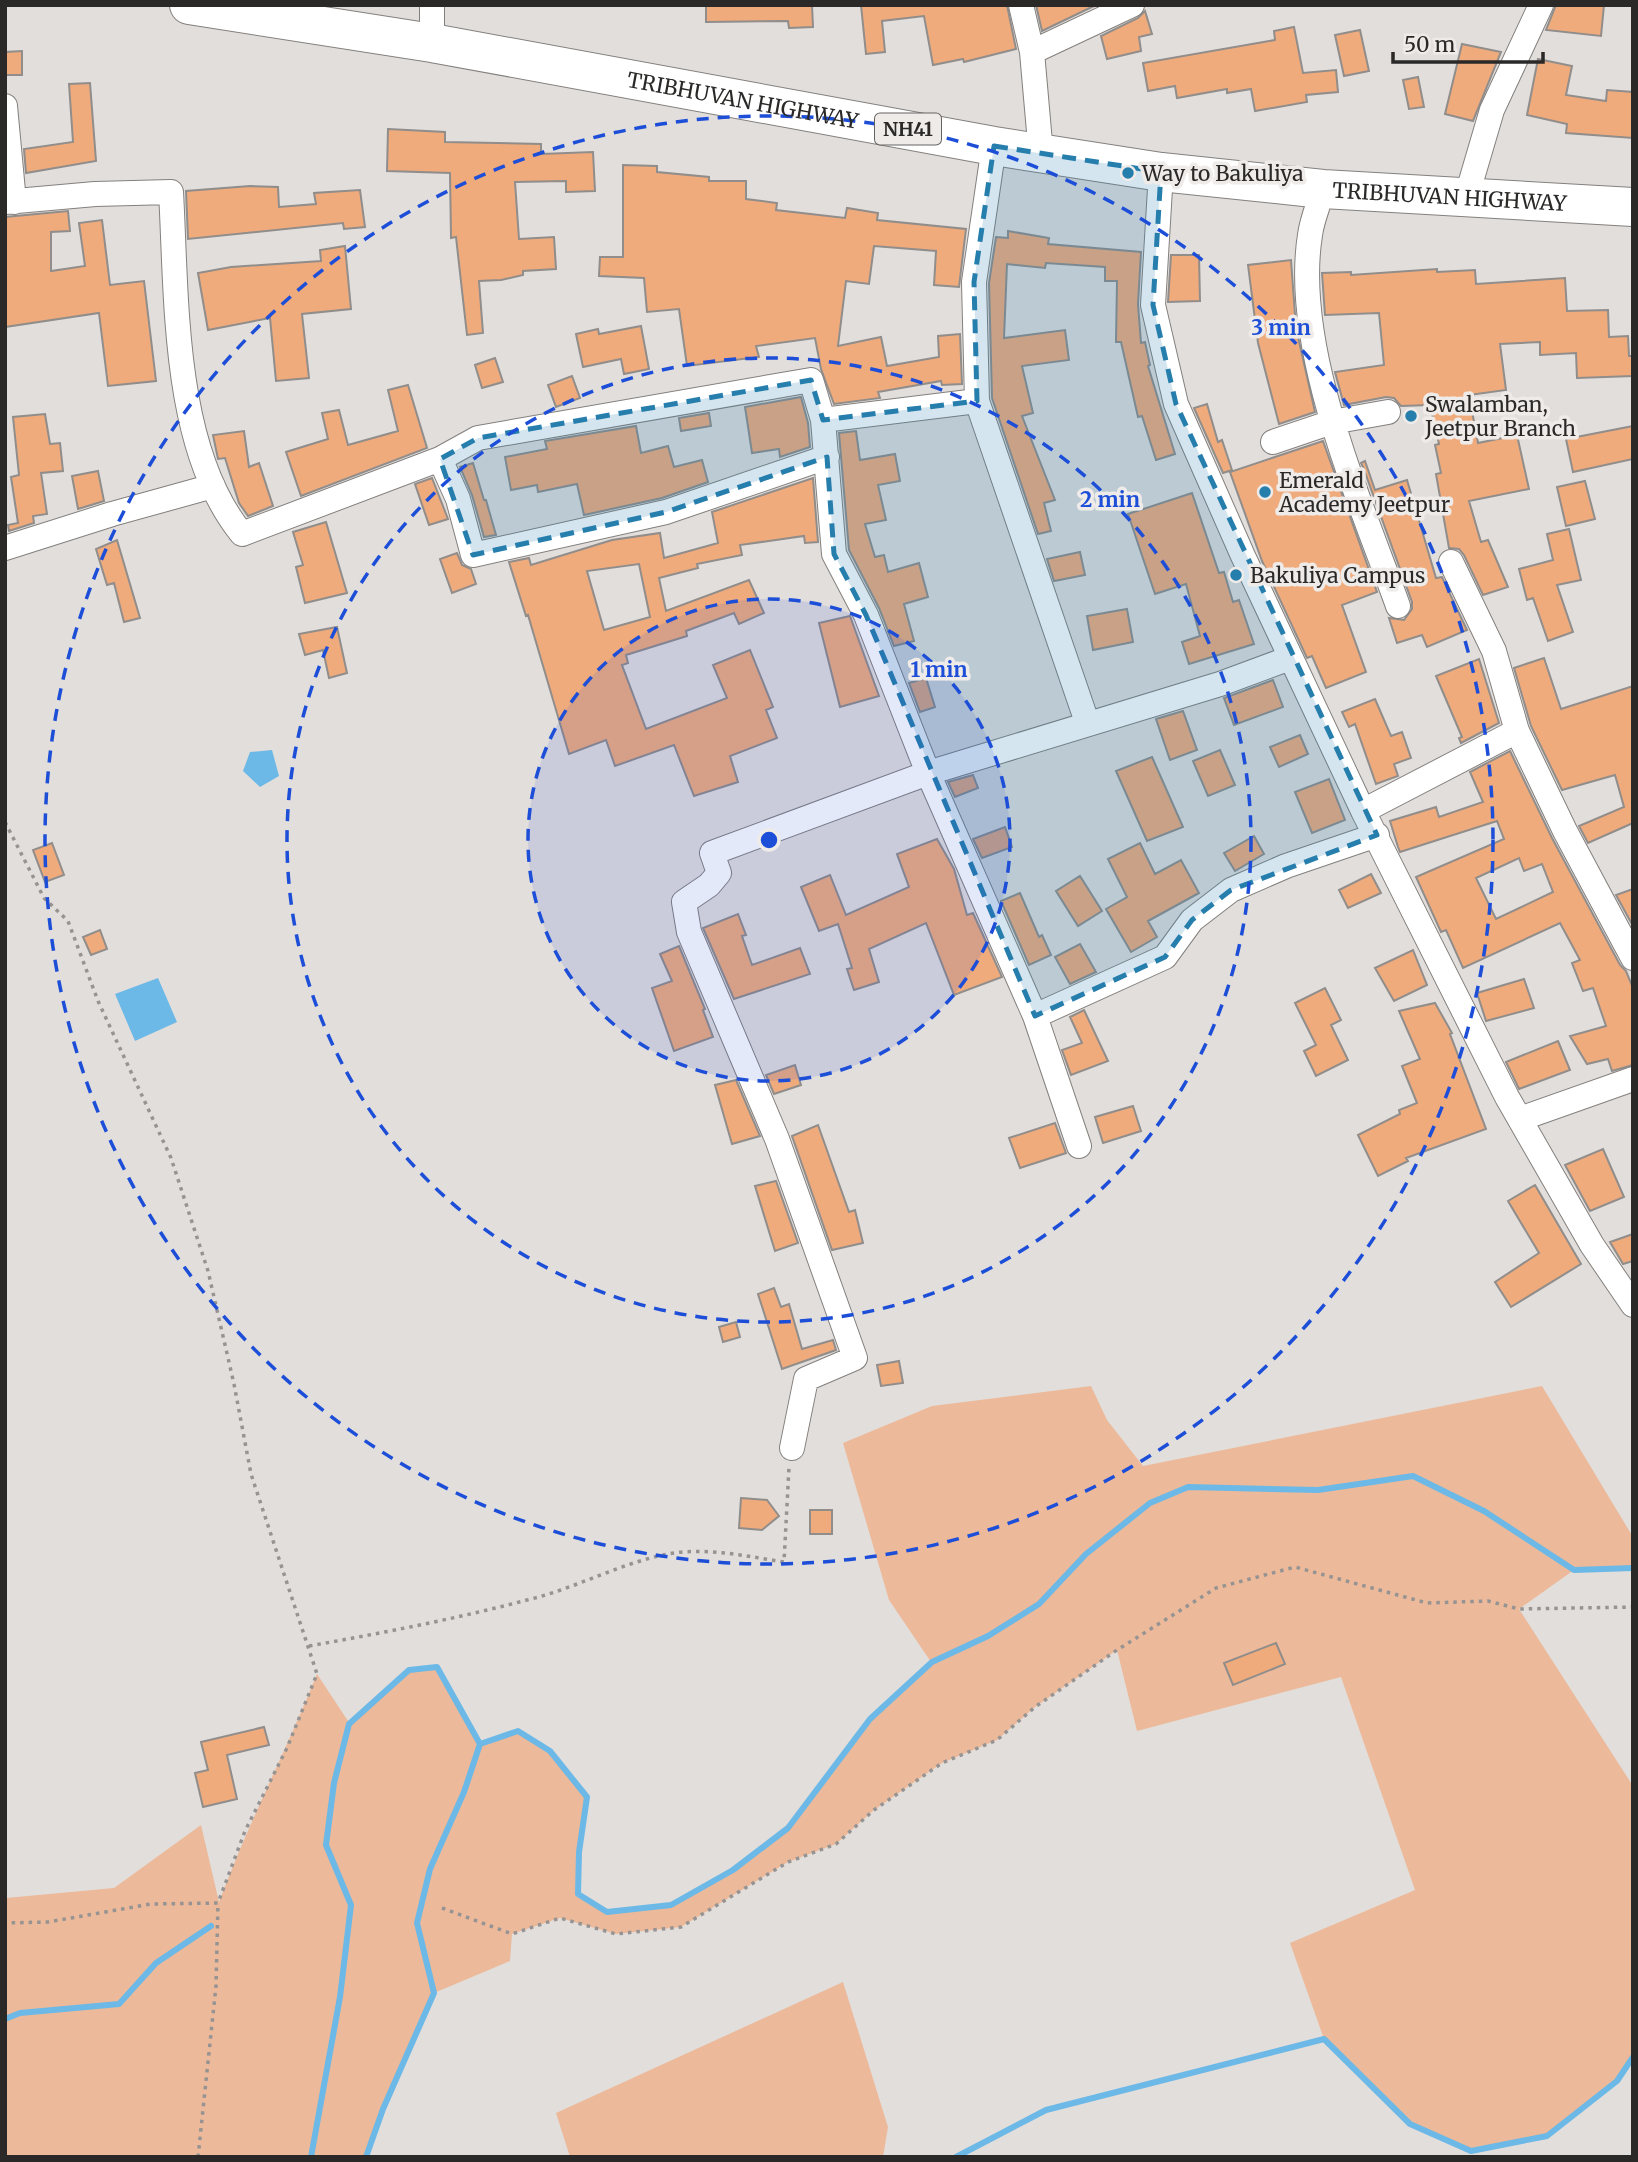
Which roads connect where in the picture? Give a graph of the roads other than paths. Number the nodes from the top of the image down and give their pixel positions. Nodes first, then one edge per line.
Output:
1 (189, 5) edge
2 (432, 5) edge
3 (1021, 5) edge
4 (1132, 5) edge
5 (1541, 5) edge
6 (432, 43) junction
7 (1032, 52) junction
8 (5, 106) edge
9 (994, 146) junction
10 (1041, 154) junction
11 (1161, 172) junction
12 (1323, 189) junction
13 (1467, 195) junction
14 (9, 202) edge
15 (1633, 207) edge
16 (977, 401) junction
17 (1388, 412) dead end
18 (823, 420) junction
19 (1332, 422) junction
20 (1273, 442) dead end
21 (827, 457) junction
22 (440, 459) junction
23 (214, 486) junction
24 (5, 548) edge
25 (1451, 562) dead end
26 (1398, 606) dead end
27 (1290, 657) junction
28 (1087, 722) junction
29 (1517, 732) junction
30 (928, 773) junction
31 (1363, 811) junction
32 (1377, 835) junction
33 (1633, 958) edge
34 (1035, 1016) junction
35 (1633, 1079) edge
36 (1520, 1119) junction
37 (1079, 1146) dead end
38 (1633, 1305) edge
39 (792, 1448) road end

1 - 6 highway, TRIBHUVAN HIGHWAY / NH41
2 - 6 street
3 - 7 street
4 - 7 street
5 - 13 street
6 - 9 highway, TRIBHUVAN HIGHWAY / NH41
7 - 10 street
8 - 14 street
9 - 10 highway, TRIBHUVAN HIGHWAY / NH41
9 - 16 street
10 - 11 highway, TRIBHUVAN HIGHWAY / NH41
11 - 12 highway, TRIBHUVAN HIGHWAY / NH41
11 - 27 street
12 - 13 highway, TRIBHUVAN HIGHWAY / NH41
12 - 19 street
13 - 15 highway, TRIBHUVAN HIGHWAY / NH41
14 - 23 street
16 - 18 street
16 - 28 street
17 - 19 street
18 - 21 street
18 - 22 street
19 - 20 street
19 - 26 street
21 - 22 street
21 - 30 street
22 - 23 street
23 - 24 street
25 - 29 street
27 - 28 street
27 - 31 street
28 - 30 street
29 - 31 street
29 - 33 street
30 - 34 street
30 - 39 street
31 - 32 street
32 - 34 street
32 - 36 street
34 - 37 street
35 - 36 street
36 - 38 street

